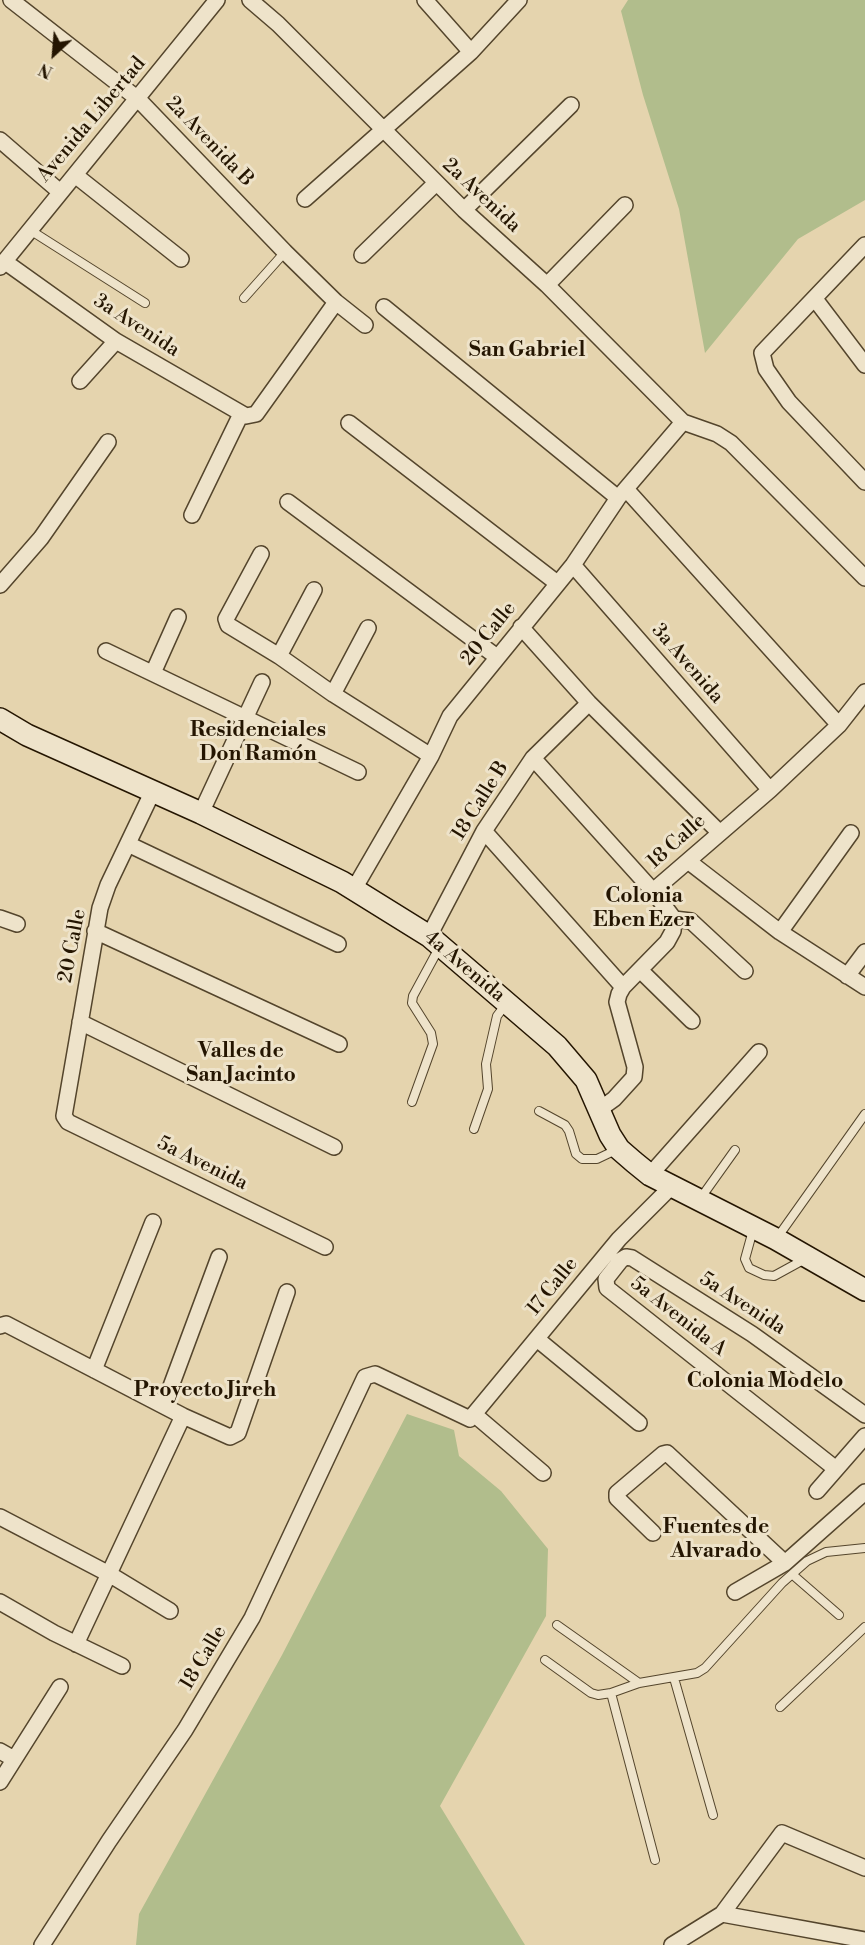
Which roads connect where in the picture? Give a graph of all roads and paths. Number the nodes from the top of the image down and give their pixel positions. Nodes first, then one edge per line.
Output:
1 (11, 0) edge
2 (250, 0) edge
3 (425, 0) edge
4 (519, 0) edge
5 (211, 2) edge
6 (471, 52) junction
7 (138, 99) junction
8 (571, 105) dead end
9 (382, 130) junction
10 (0, 140) edge
11 (75, 175) junction
12 (436, 183) junction
13 (59, 191) junction
14 (305, 199) dead end
15 (625, 205) dead end
16 (464, 210) junction
17 (30, 230) junction
18 (865, 245) edge
19 (285, 252) junction
20 (362, 255) dead end
21 (181, 260) dead end
22 (2, 264) edge
23 (547, 285) junction
24 (244, 298) dead end
25 (815, 299) junction
26 (336, 302) junction
27 (145, 303) dead end
28 (384, 306) dead end
29 (365, 325) dead end
30 (116, 341) junction
31 (865, 365) edge
32 (80, 381) dead end
33 (246, 415) junction
34 (682, 422) junction
35 (349, 423) dead end
36 (108, 442) dead end
37 (865, 482) edge
38 (622, 494) junction
39 (288, 502) dead end
40 (192, 515) dead end
41 (261, 554) dead end
42 (573, 565) junction
43 (865, 578) edge
44 (557, 583) junction
45 (0, 585) edge
46 (314, 590) dead end
47 (178, 617) dead end
48 (521, 627) junction
49 (368, 628) dead end
50 (106, 651) dead end
51 (279, 656) junction
52 (497, 657) junction
53 (153, 673) junction
54 (262, 682) dead end
55 (865, 692) edge
56 (333, 694) junction
57 (589, 703) junction
58 (246, 717) junction
59 (0, 719) edge
60 (839, 725) junction
61 (430, 756) junction
62 (533, 758) junction
63 (358, 772) dead end
64 (770, 790) junction
65 (152, 793) junction
66 (201, 813) junction
67 (484, 831) junction
68 (719, 832) junction
69 (851, 834) dead end
70 (130, 844) junction
71 (688, 861) junction
72 (354, 889) junction
73 (654, 891) junction
74 (0, 918) edge
75 (674, 919) junction
76 (17, 924) dead end
77 (95, 931) junction
78 (780, 932) junction
79 (435, 942) junction
80 (338, 944) dead end
81 (865, 952) edge
82 (640, 970) junction
83 (745, 971) dead end
84 (848, 976) junction
85 (622, 987) junction
86 (865, 987) edge
87 (507, 1003) junction
88 (692, 1021) dead end
89 (80, 1022) junction
90 (339, 1044) dead end
91 (759, 1052) dead end
92 (412, 1102) dead end
93 (600, 1109) junction
94 (539, 1111) dead end
95 (865, 1114) edge
96 (64, 1116) joint
97 (474, 1129) dead end
98 (334, 1147) dead end
99 (619, 1149) junction
100 (735, 1150) dead end
101 (650, 1175) junction
102 (672, 1186) junction
103 (700, 1200) junction
104 (153, 1222) dead end
105 (753, 1229) junction
106 (776, 1239) junction
107 (325, 1247) dead end
108 (219, 1257) dead end
109 (808, 1258) junction
110 (607, 1288) joint
111 (865, 1290) edge
112 (287, 1292) dead end
113 (0, 1326) edge
114 (537, 1339) junction
115 (94, 1370) junction
116 (164, 1405) junction
117 (865, 1415) edge
118 (183, 1416) junction
119 (473, 1417) junction
120 (639, 1423) dead end
121 (865, 1437) edge
122 (836, 1469) junction
123 (543, 1473) dead end
124 (817, 1491) dead end
125 (865, 1492) edge
126 (0, 1517) edge
127 (653, 1533) dead end
128 (865, 1548) edge
129 (789, 1569) junction
130 (109, 1574) junction
131 (735, 1592) dead end
132 (0, 1602) edge
133 (170, 1611) dead end
134 (839, 1615) dead end
135 (557, 1624) dead end
136 (865, 1627) edge
137 (76, 1644) junction
138 (545, 1660) dead end
139 (122, 1666) dead end
140 (674, 1678) junction
141 (639, 1683) junction
142 (60, 1687) dead end
143 (611, 1693) junction
144 (780, 1707) dead end
145 (0, 1751) edge
146 (14, 1759) junction
147 (0, 1782) edge
148 (713, 1815) dead end
149 (655, 1860) dead end
150 (865, 1868) edge
151 (722, 1914) junction
152 (865, 1940) edge
153 (42, 1945) edge
154 (672, 1945) edge

1 - 7 street, 2a Avenida B
2 - 9 street, 2a Avenida
3 - 6 street
4 - 6 street
5 - 7 street, Avenida Libertad
6 - 9 street
7 - 11 street, Avenida Libertad
7 - 19 street, 2a Avenida B
8 - 16 street
9 - 12 street, 2a Avenida
9 - 14 street
10 - 13 street
11 - 13 street, Avenida Libertad
11 - 21 street
12 - 16 street, 2a Avenida
12 - 20 street
13 - 17 street, Avenida Libertad
15 - 23 street
16 - 23 street, 2a Avenida
17 - 22 street, Avenida Libertad
17 - 27 lane
18 - 25 street
19 - 24 lane
19 - 26 street, 2a Avenida B
22 - 30 street, 3a Avenida
23 - 34 street, 2a Avenida
25 - 31 street
25 - 37 street
26 - 29 street, 2a Avenida B
26 - 33 street
28 - 38 street
30 - 32 street
30 - 33 street, 3a Avenida
33 - 40 street
34 - 38 street, 20 Calle
34 - 43 street
35 - 44 street
36 - 45 street
38 - 42 street, 20 Calle
38 - 60 street
39 - 52 street
41 - 51 street
42 - 44 street, 20 Calle
42 - 64 street, 3a Avenida
44 - 48 street, 20 Calle
46 - 51 street
47 - 53 street
48 - 52 street, 20 Calle
48 - 57 street
49 - 56 street
50 - 53 street
51 - 56 street
52 - 61 street, 20 Calle
53 - 58 street
54 - 58 street
55 - 60 street, 18 Calle
56 - 61 street
57 - 62 street, 18 Calle B
57 - 68 street
58 - 63 street
58 - 66 street
59 - 65 street, 4a Avenida
60 - 64 street, 18 Calle
61 - 72 street, 20 Calle
62 - 67 street, 18 Calle B
62 - 73 street
64 - 68 street, 18 Calle
65 - 66 street, 4a Avenida
65 - 70 street, 20 Calle
66 - 72 street, 4a Avenida
67 - 79 street, 18 Calle B
67 - 85 street
68 - 71 street, 18 Calle
69 - 78 street
70 - 77 street, 20 Calle
70 - 80 street
71 - 73 street, 18 Calle
71 - 78 street
72 - 79 street, 4a Avenida
73 - 75 street, 18 Calle
74 - 76 street
75 - 82 street
75 - 83 street
77 - 89 street, 20 Calle
77 - 90 street
78 - 84 street
79 - 87 street, 4a Avenida
79 - 92 lane
81 - 84 street
82 - 85 street
82 - 88 street
84 - 86 street
85 - 93 street
87 - 93 street, 4a Avenida
87 - 97 lane
89 - 96 street, 20 Calle
89 - 98 street
91 - 101 street
93 - 99 street, 4a Avenida
94 - 99 lane
95 - 106 lane
96 - 107 street, 5a Avenida
99 - 101 street, 4a Avenida
100 - 103 lane
101 - 102 street, 4a Avenida
102 - 103 street, 4a Avenida
102 - 114 street, 17 Calle
103 - 105 street, 4a Avenida
104 - 115 street
105 - 106 street, 4a Avenida
105 - 109 lane
106 - 109 street, 4a Avenida
108 - 116 street
109 - 111 street, 4a Avenida
110 - 117 street, 5a Avenida
110 - 122 street, 5a Avenida A
112 - 118 street
113 - 115 street
114 - 119 street, 17 Calle
114 - 120 street
115 - 116 street
116 - 118 street
118 - 130 street
119 - 123 street
119 - 153 street, 18 Calle
121 - 122 street
122 - 124 street
125 - 129 street
126 - 130 street
127 - 129 street
128 - 129 lane
129 - 131 street
129 - 134 lane
129 - 140 lane
130 - 133 street
130 - 137 street
132 - 137 street
135 - 141 lane
136 - 144 lane
137 - 139 street
138 - 143 lane
140 - 141 lane
140 - 148 lane
141 - 143 lane
142 - 146 street
143 - 149 lane
145 - 146 street
146 - 147 street
150 - 151 street
151 - 152 street
151 - 154 street

